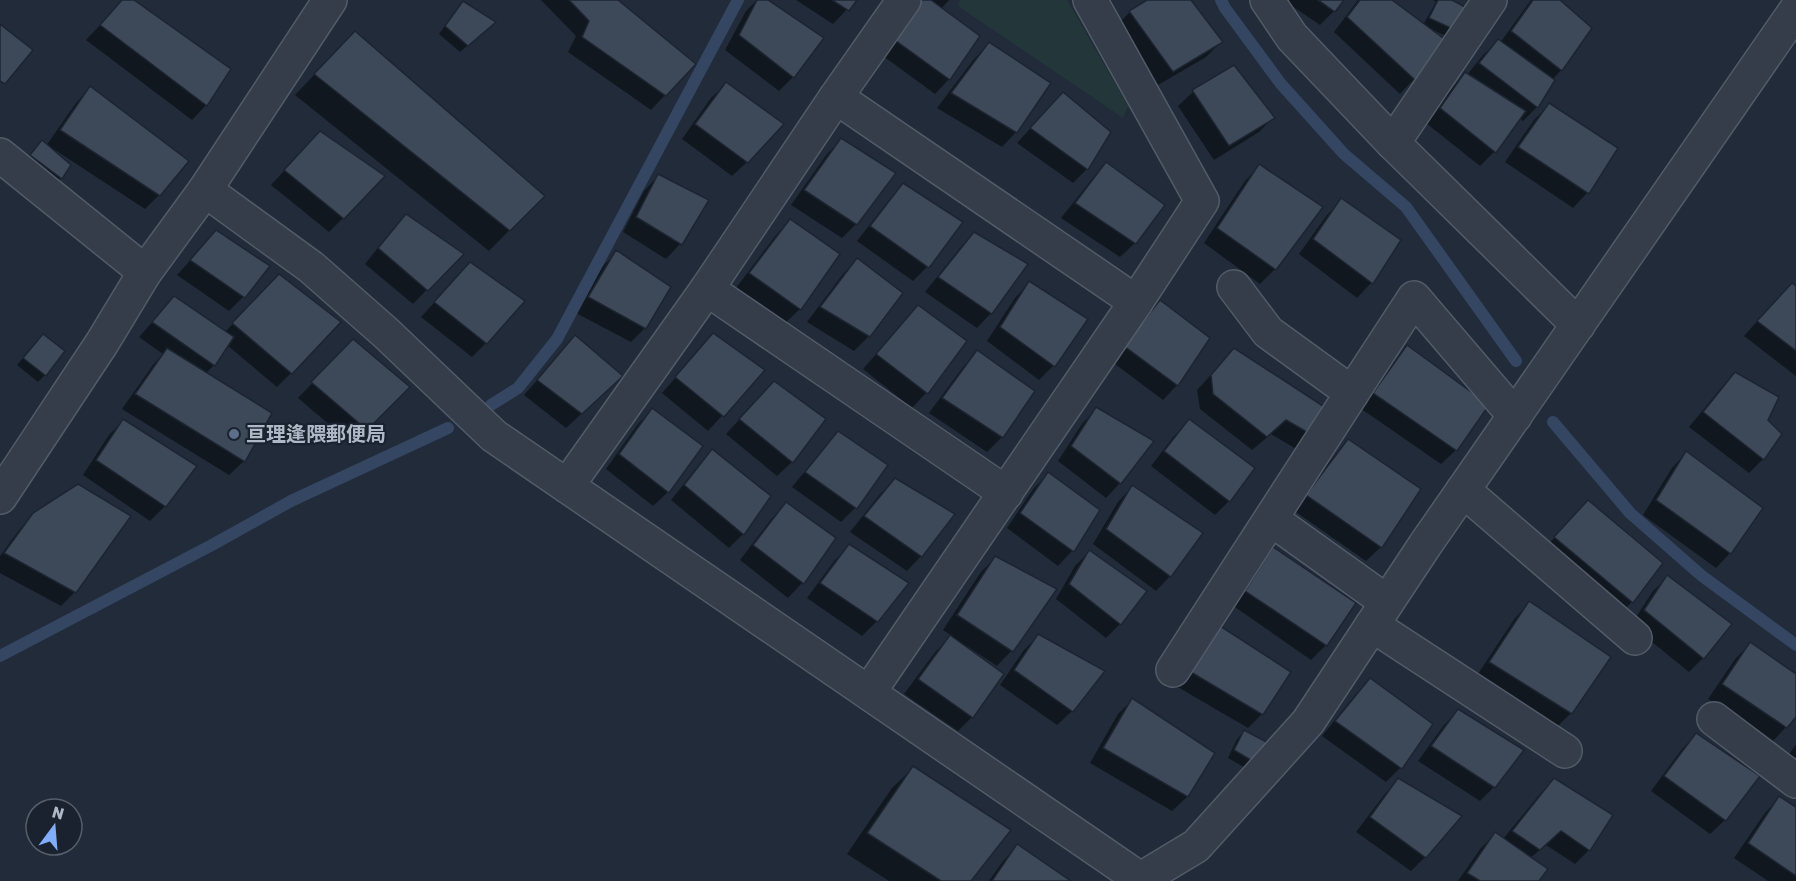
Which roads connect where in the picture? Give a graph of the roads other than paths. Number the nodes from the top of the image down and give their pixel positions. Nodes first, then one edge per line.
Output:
1 (330, 0) edge
2 (904, 0) edge
3 (1089, 0) edge
4 (1268, 0) edge
5 (1490, 0) edge
6 (1796, 10) edge
7 (836, 97) junction
8 (1393, 143) junction
9 (0, 155) edge
10 (205, 190) junction
11 (145, 272) junction
12 (1234, 287) dead end
13 (707, 289) junction
14 (1136, 302) junction
15 (1578, 325) junction
16 (1352, 393) junction
17 (1515, 416) junction
18 (567, 486) junction
19 (1463, 490) junction
20 (1006, 493) junction
21 (0, 496) edge
22 (1271, 519) junction
23 (1380, 614) junction
24 (1635, 638) dead end
25 (1173, 670) dead end
26 (868, 692) junction
27 (1714, 718) dead end
28 (1565, 752) dead end
29 (1796, 781) edge
30 (1140, 880) edge

1 - 10 street
2 - 7 street
3 - 14 street
4 - 8 street
5 - 8 street
6 - 15 street
7 - 13 street
7 - 14 street
8 - 15 street
9 - 11 street
10 - 11 street
10 - 18 street
11 - 21 street
12 - 16 street
13 - 18 street
13 - 20 street
14 - 20 street
15 - 17 street
16 - 17 street
16 - 22 street
17 - 19 street
18 - 26 street
19 - 23 street
19 - 24 street
20 - 26 street
22 - 23 street
22 - 25 street
23 - 28 street
23 - 30 street
26 - 30 street
27 - 29 street

